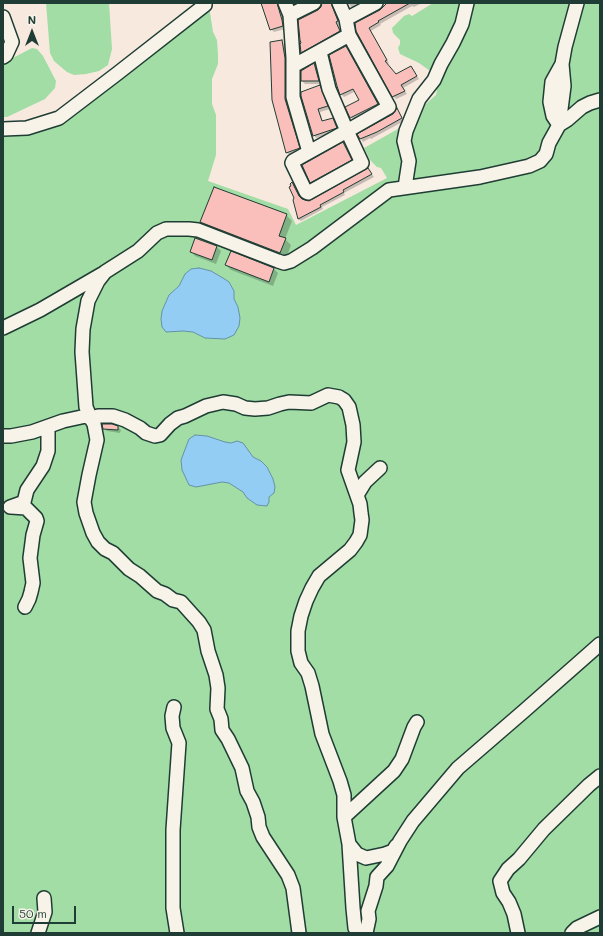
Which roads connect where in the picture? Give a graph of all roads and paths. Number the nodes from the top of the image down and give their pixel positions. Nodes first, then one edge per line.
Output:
1 (205, 3) edge
2 (285, 3) edge
3 (314, 3) edge
4 (339, 3) edge
5 (376, 3) edge
6 (467, 3) edge
7 (577, 3) edge
8 (290, 16) junction
9 (3, 17) edge
10 (563, 17) dead end
11 (346, 19) junction
12 (349, 35) junction
13 (568, 35) junction
14 (320, 52) junction
15 (3, 57) edge
16 (293, 66) junction
17 (600, 100) edge
18 (559, 125) junction
19 (3, 128) edge
20 (347, 131) junction
21 (309, 152) junction
22 (405, 187) junction
23 (106, 272) junction
24 (3, 328) edge
25 (91, 419) junction
26 (48, 427) junction
27 (3, 436) edge
28 (380, 468) dead end
29 (357, 495) junction
30 (7, 508) edge
31 (25, 607) dead end
32 (600, 644) edge
33 (174, 707) dead end
34 (417, 722) dead end
35 (600, 776) edge
36 (344, 817) junction
37 (400, 841) junction
38 (349, 844) junction
39 (44, 898) dead end
40 (600, 917) edge
41 (38, 933) edge
42 (177, 933) edge
43 (299, 933) edge
44 (358, 933) edge
45 (366, 933) edge
46 (518, 933) edge
47 (572, 933) edge

1 - 19 street
2 - 8 street
3 - 8 street
4 - 11 street
5 - 11 street
6 - 22 street
7 - 13 street
8 - 16 street
9 - 15 street
10 - 13 street
11 - 12 street
12 - 14 street
12 - 20 street
13 - 18 street
14 - 16 street
14 - 20 street
16 - 21 street
17 - 18 street
18 - 22 street
20 - 21 street
20 - 21 street
22 - 23 street
23 - 24 street
23 - 25 street
25 - 26 street
25 - 29 street
25 - 43 street
26 - 27 street
26 - 30 street
28 - 29 street
29 - 36 street
30 - 31 street
32 - 37 street
33 - 42 street
34 - 36 street
35 - 46 street
36 - 38 street
37 - 38 street
37 - 45 street
38 - 44 street
39 - 41 street
40 - 47 street

